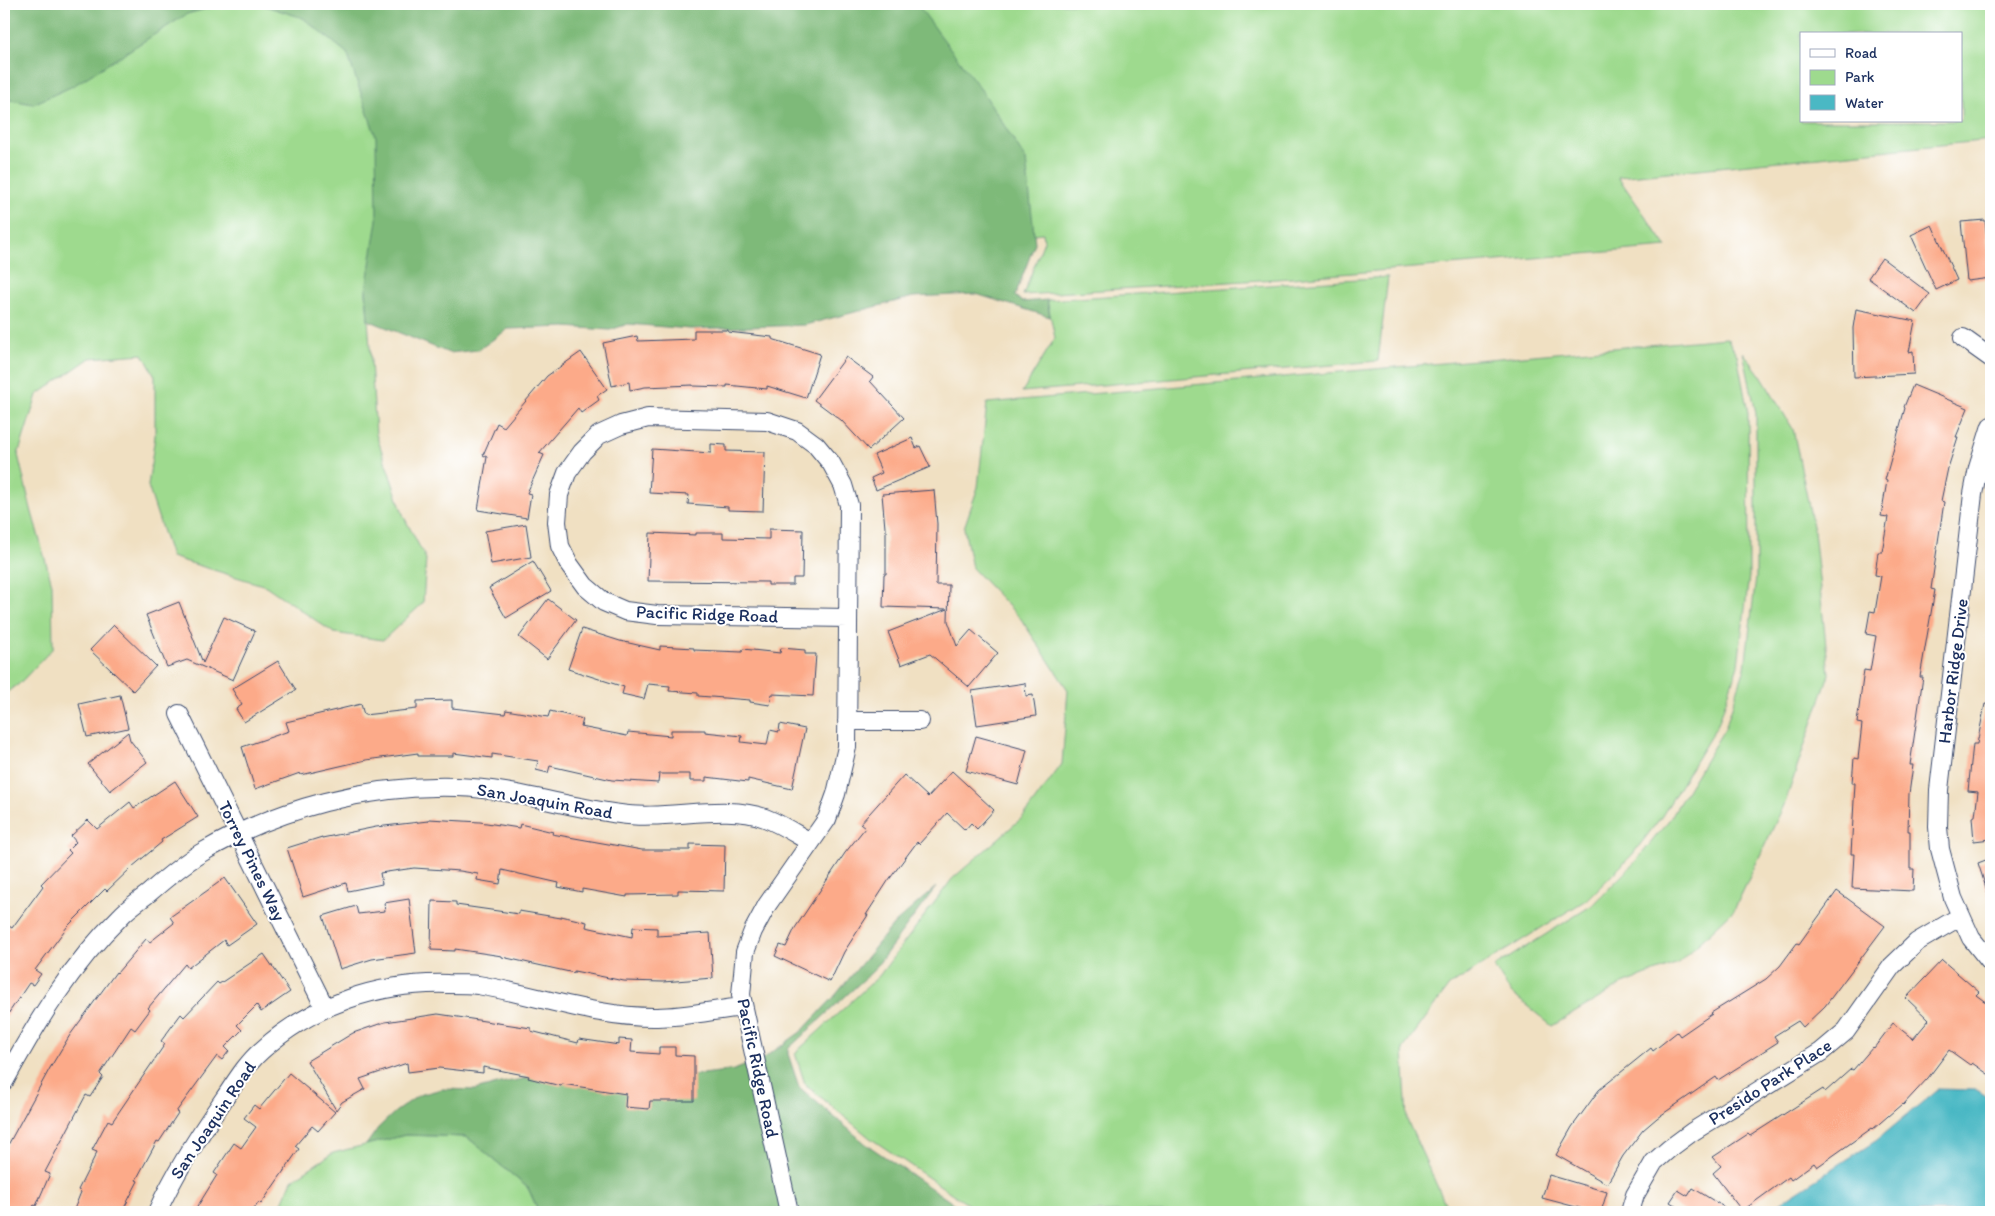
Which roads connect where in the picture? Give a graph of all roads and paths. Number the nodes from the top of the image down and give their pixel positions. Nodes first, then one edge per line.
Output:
1 (1963, 338) dead end
2 (1991, 358) edge
3 (1991, 426) edge
4 (848, 618) junction
5 (179, 714) dead end
6 (847, 721) junction
7 (920, 721) dead end
8 (239, 834) junction
9 (810, 842) junction
10 (1961, 916) junction
11 (1991, 963) edge
12 (743, 1007) junction
13 (325, 1008) junction
14 (4, 1082) edge
15 (156, 1212) edge
16 (789, 1212) edge
17 (1630, 1212) edge

1 - 2 street
3 - 10 street, Harbor Ridge Drive
4 - 4 street, Pacific Ridge Road
4 - 6 street, Pacific Ridge Road
5 - 8 street, Torrey Pines Way
6 - 7 street
6 - 9 street, Pacific Ridge Road
8 - 9 street, San Joaquin Road
8 - 13 street, Torrey Pines Way
8 - 14 street, San Joaquin Road
9 - 12 street, Pacific Ridge Road
10 - 11 street, Harbor Ridge Drive
10 - 17 street, Presido Park Place
12 - 13 street, San Joaquin Road
12 - 16 street, Pacific Ridge Road
13 - 15 street, San Joaquin Road

